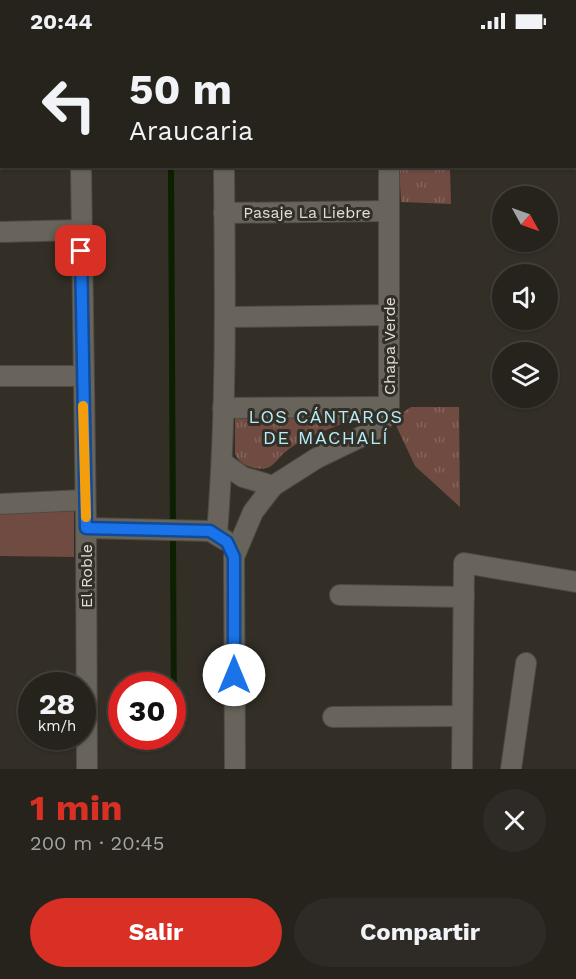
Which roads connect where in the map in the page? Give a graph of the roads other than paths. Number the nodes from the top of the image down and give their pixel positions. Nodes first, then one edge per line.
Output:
1 (81, 168) edge
2 (224, 168) edge
3 (389, 168) edge
4 (389, 212) junction
5 (224, 213) junction
6 (81, 230) junction
7 (0, 232) edge
8 (389, 315) junction
9 (226, 317) junction
10 (0, 376) edge
11 (83, 376) junction
12 (389, 407) junction
13 (223, 408) junction
14 (223, 463) junction
15 (273, 486) junction
16 (84, 500) junction
17 (0, 504) edge
18 (86, 528) junction
19 (219, 535) junction
20 (234, 557) junction
21 (576, 582) edge
22 (340, 595) dead end
23 (464, 597) junction
24 (526, 663) dead end
25 (462, 716) junction
26 (333, 717) dead end
27 (87, 769) edge
28 (235, 769) edge
29 (462, 769) edge
30 (511, 769) edge

1 - 6 street, El Roble
2 - 5 street
3 - 4 street, Chapa Verde
4 - 5 street, Pasaje La Liebre
4 - 8 street, Chapa Verde
5 - 9 street
6 - 7 street
6 - 11 street, El Roble
8 - 9 street
8 - 12 street, Chapa Verde
9 - 13 street
10 - 11 street
11 - 16 street, El Roble
12 - 13 street
12 - 15 street, Chapa Verde
13 - 14 street
14 - 15 street
14 - 19 street
15 - 20 street, Chapa Verde
16 - 17 street
16 - 18 street, El Roble
18 - 19 street
18 - 27 street, El Roble
19 - 20 street
20 - 28 street, Chapa Verde
21 - 23 street
22 - 23 street
23 - 25 street
24 - 30 street
25 - 26 street
25 - 29 street

